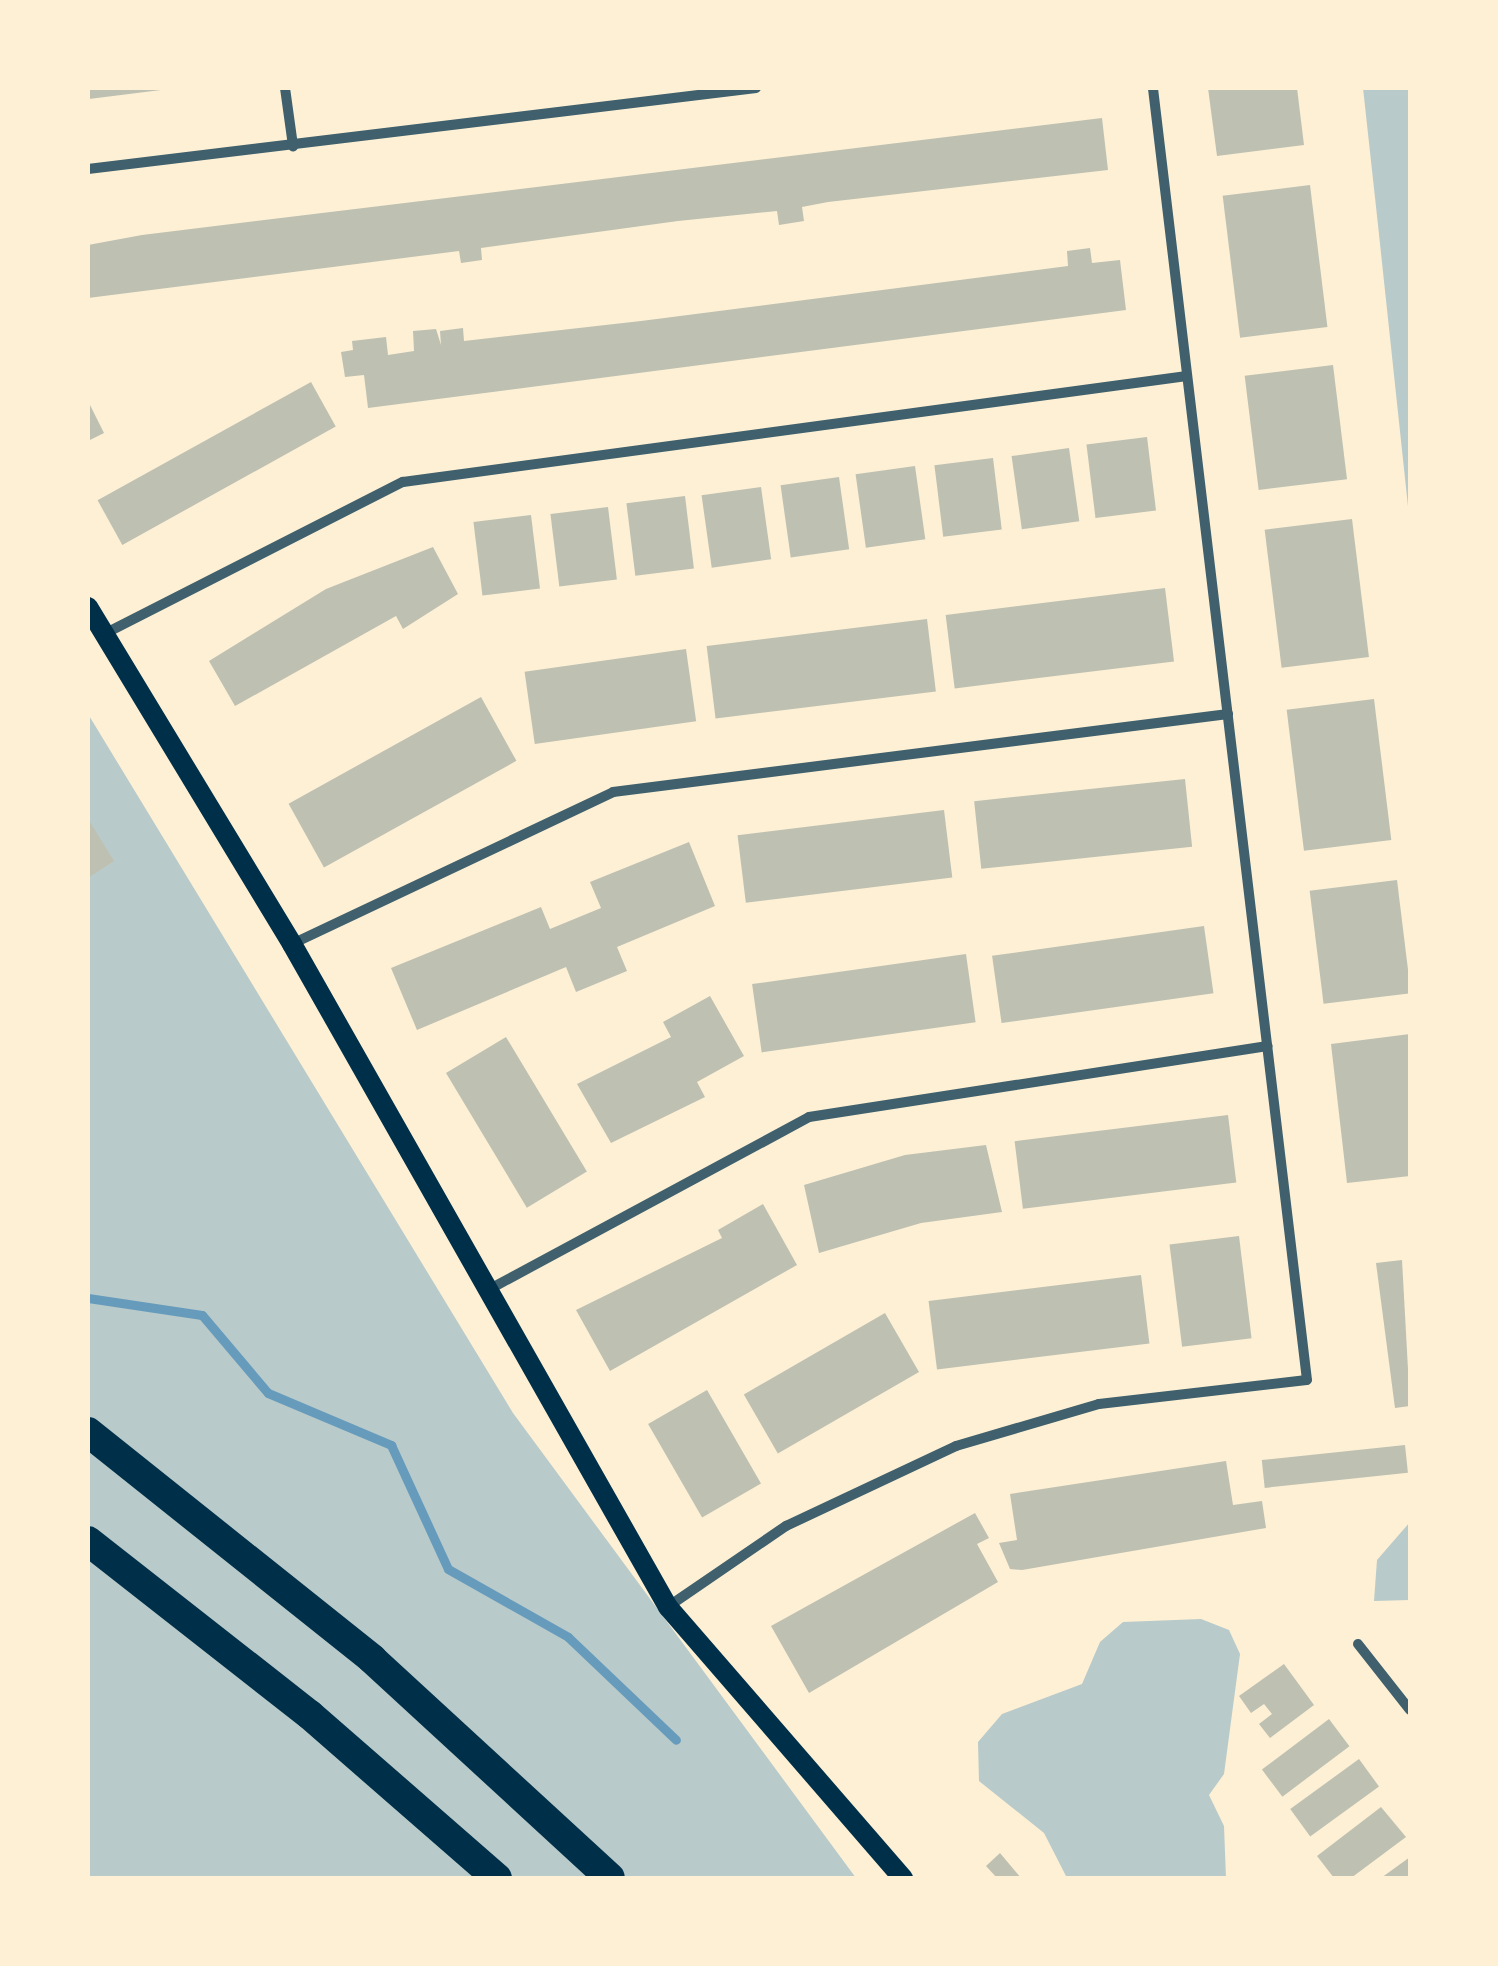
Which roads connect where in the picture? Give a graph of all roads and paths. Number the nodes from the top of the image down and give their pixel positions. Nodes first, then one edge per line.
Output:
1 (285, 88) edge
2 (756, 88) edge
3 (1153, 88) edge
4 (292, 146) junction
5 (88, 169) edge
6 (1188, 376) junction
7 (88, 607) edge
8 (108, 632) junction
9 (1228, 714) junction
10 (292, 944) junction
11 (1268, 1046) junction
12 (488, 1290) junction
13 (88, 1432) edge
14 (88, 1543) edge
15 (668, 1606) junction
16 (1358, 1644) dead end
17 (1410, 1710) edge
18 (497, 1878) edge
19 (610, 1878) edge
20 (902, 1878) edge

1 - 4 street
2 - 4 street
3 - 6 street
4 - 5 street
6 - 8 street
6 - 9 street
7 - 8 main road
8 - 10 main road
9 - 10 street
9 - 11 street
10 - 12 main road
11 - 12 street
11 - 15 street
12 - 15 main road
13 - 19 highway
14 - 18 highway
15 - 20 main road
16 - 17 street

